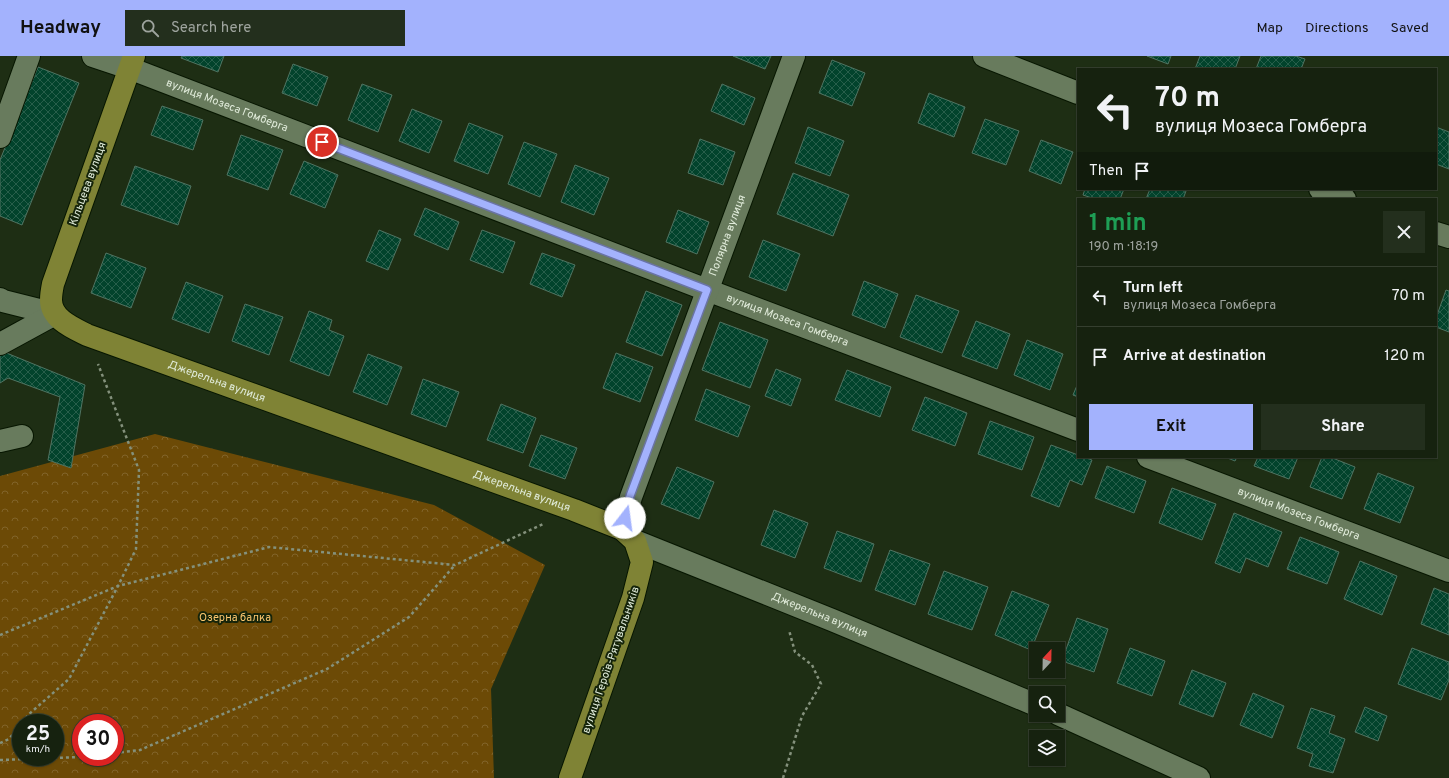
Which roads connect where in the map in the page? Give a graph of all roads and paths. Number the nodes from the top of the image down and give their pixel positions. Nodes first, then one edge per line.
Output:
1 (29, 56) edge
2 (93, 56) edge
3 (794, 56) edge
4 (984, 56) edge
5 (132, 62) edge
6 (1077, 93) edge
7 (1, 129) edge
8 (1322, 190) edge
9 (1342, 198) edge
10 (1437, 233) edge
11 (1449, 237) edge
12 (707, 290) junction
13 (0, 299) edge
14 (55, 314) junction
15 (87, 335) junction
16 (0, 344) edge
17 (1077, 430) edge
18 (22, 436) dead end
19 (0, 441) edge
20 (1151, 458) edge
21 (574, 510) junction
22 (629, 535) junction
23 (455, 565) junction
24 (1449, 571) edge
25 (118, 586) junction
26 (789, 630) dead end
27 (0, 635) edge
28 (1029, 702) edge
29 (29, 714) edge
30 (1065, 717) edge
31 (12, 736) edge
32 (0, 743) edge
33 (124, 752) edge
34 (72, 757) edge
35 (0, 760) edge
36 (570, 778) edge
37 (783, 778) edge
38 (1199, 778) edge

1 - 7 street
2 - 5 street, вулиця Мозеса Гомберга
3 - 12 street, Полярна вулиця
4 - 6 street
5 - 12 street, вулиця Мозеса Гомберга
5 - 14 main road, Кільцева вулиця
8 - 9 street
10 - 11 street
12 - 17 street, вулиця Мозеса Гомберга
12 - 22 street, Полярна вулиця
13 - 14 street, Джерельна вулиця
14 - 15 main road, Джерельна вулиця
14 - 16 street
15 - 21 main road, Джерельна вулиця
15 - 25 path
18 - 19 street
20 - 24 street, вулиця Мозеса Гомберга
21 - 22 main road, Джерельна вулиця
21 - 23 path
22 - 28 street, Джерельна вулиця
22 - 36 main road, вулиця Героїв-Рятувальників
23 - 25 path
23 - 33 path
25 - 27 path
25 - 29 path
26 - 37 path
30 - 38 street
31 - 32 path
34 - 35 path

